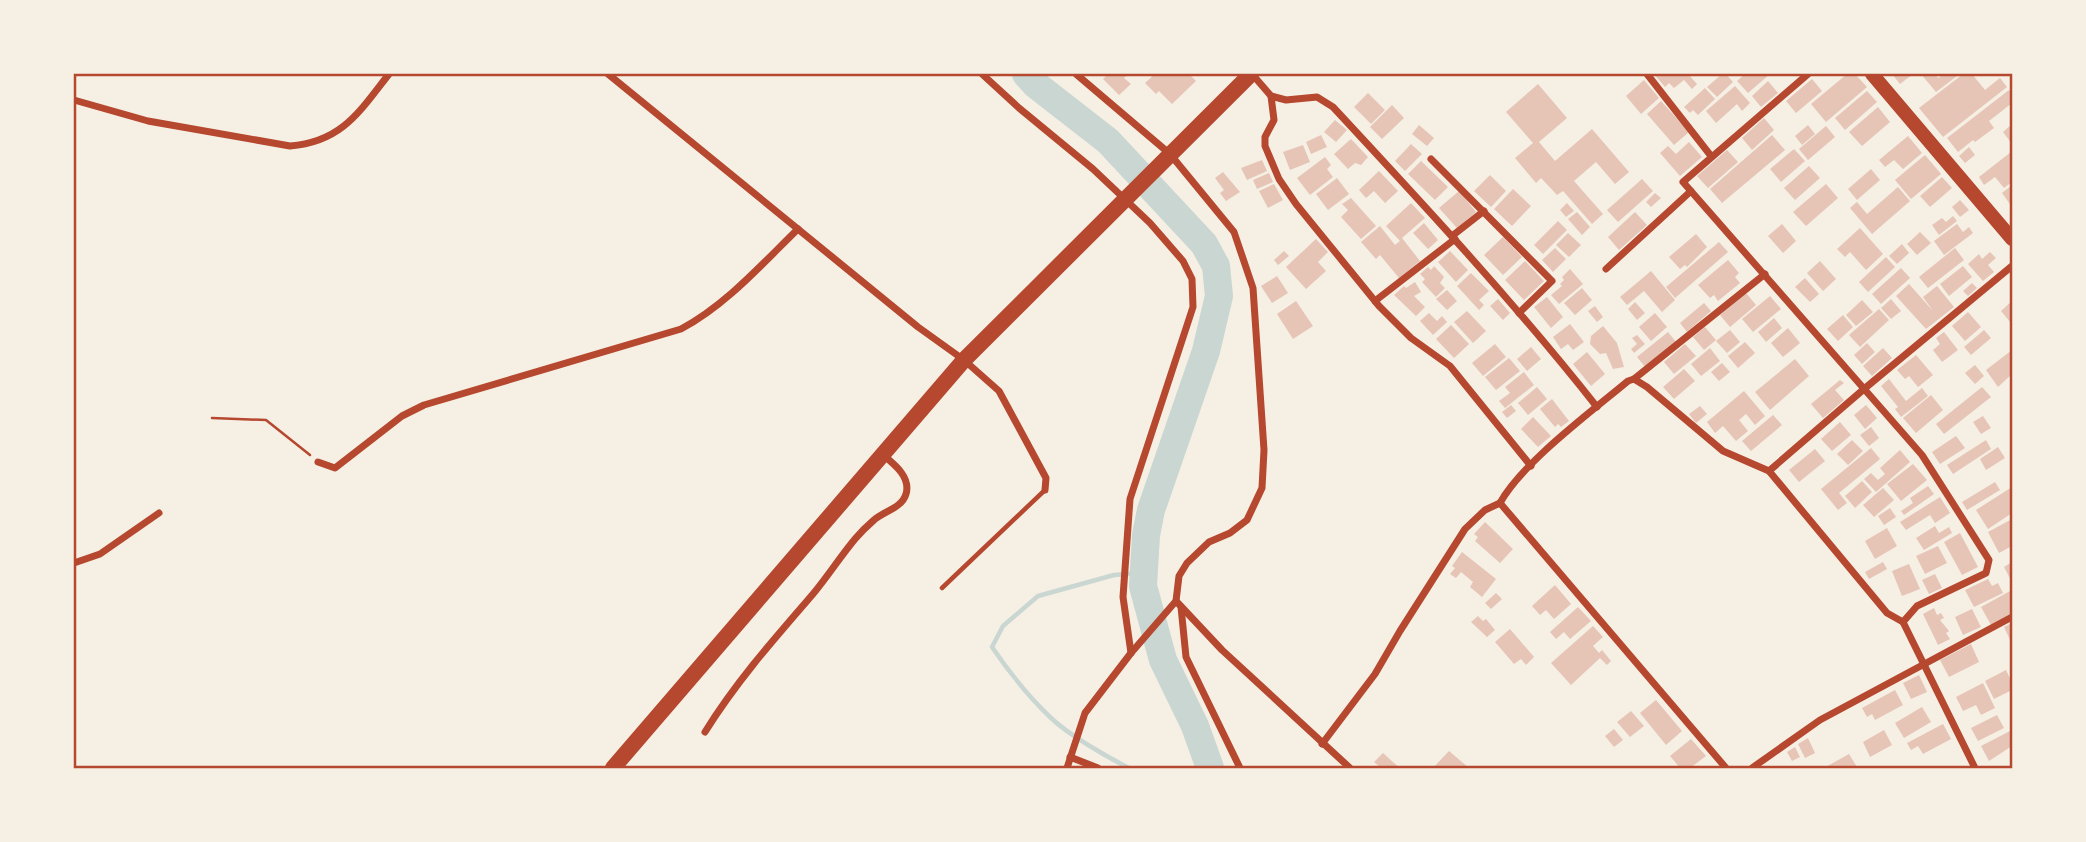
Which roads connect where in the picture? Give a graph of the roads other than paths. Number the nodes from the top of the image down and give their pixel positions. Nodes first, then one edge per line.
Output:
1 (389, 74) edge
2 (608, 74) edge
3 (982, 74) edge
4 (1076, 74) edge
5 (1251, 74) edge
6 (1647, 74) edge
7 (1808, 74) edge
8 (1872, 74) edge
9 (1271, 96) junction
10 (74, 100) edge
11 (1712, 156) junction
12 (1167, 157) junction
13 (1431, 159) dead end
14 (1690, 191) junction
15 (1127, 197) junction
16 (1484, 212) junction
17 (798, 229) junction
18 (1453, 237) junction
19 (2012, 239) edge
20 (2012, 266) edge
21 (1606, 269) dead end
22 (1765, 274) junction
23 (1375, 301) junction
24 (1519, 313) junction
25 (964, 360) junction
26 (1634, 379) junction
27 (1864, 389) junction
28 (1597, 407) junction
29 (883, 455) junction
30 (318, 462) road end
31 (1531, 466) junction
32 (1769, 471) junction
33 (1045, 490) joint
34 (1500, 503) junction
35 (159, 513) dead end
36 (74, 563) edge
37 (942, 589) dead end
38 (1179, 604) junction
39 (2012, 617) edge
40 (1903, 622) junction
41 (1131, 653) junction
42 (1923, 663) junction
43 (705, 733) dead end
44 (1322, 744) junction
45 (1070, 757) junction
46 (613, 768) edge
47 (1067, 768) edge
48 (1098, 768) edge
49 (1240, 768) edge
50 (1350, 768) edge
51 (1726, 768) edge
52 (1752, 768) edge
53 (1975, 768) edge

1 - 10 street
2 - 17 street
3 - 15 street
4 - 12 street
5 - 9 street
5 - 12 highway
6 - 11 street
7 - 11 street
8 - 19 main road
9 - 18 street
9 - 23 street
11 - 14 street
12 - 15 highway
12 - 38 street
13 - 16 street
14 - 21 street
14 - 22 street
15 - 25 highway
15 - 41 street
16 - 18 street
16 - 24 street
17 - 25 street
17 - 30 street
18 - 23 street
18 - 24 street
20 - 27 street
22 - 26 street
22 - 27 street
23 - 31 street
24 - 28 street
25 - 29 highway
25 - 33 street
26 - 28 street
26 - 32 street
27 - 32 street
27 - 40 street
28 - 31 street
29 - 43 street
29 - 46 highway
31 - 34 street
32 - 40 street
33 - 37 lane
34 - 44 street
34 - 51 street
35 - 36 street
38 - 41 street
38 - 44 street
38 - 49 street
39 - 42 street
40 - 42 street
41 - 45 street
42 - 52 street
42 - 53 street
44 - 50 street
45 - 47 street
45 - 48 street

